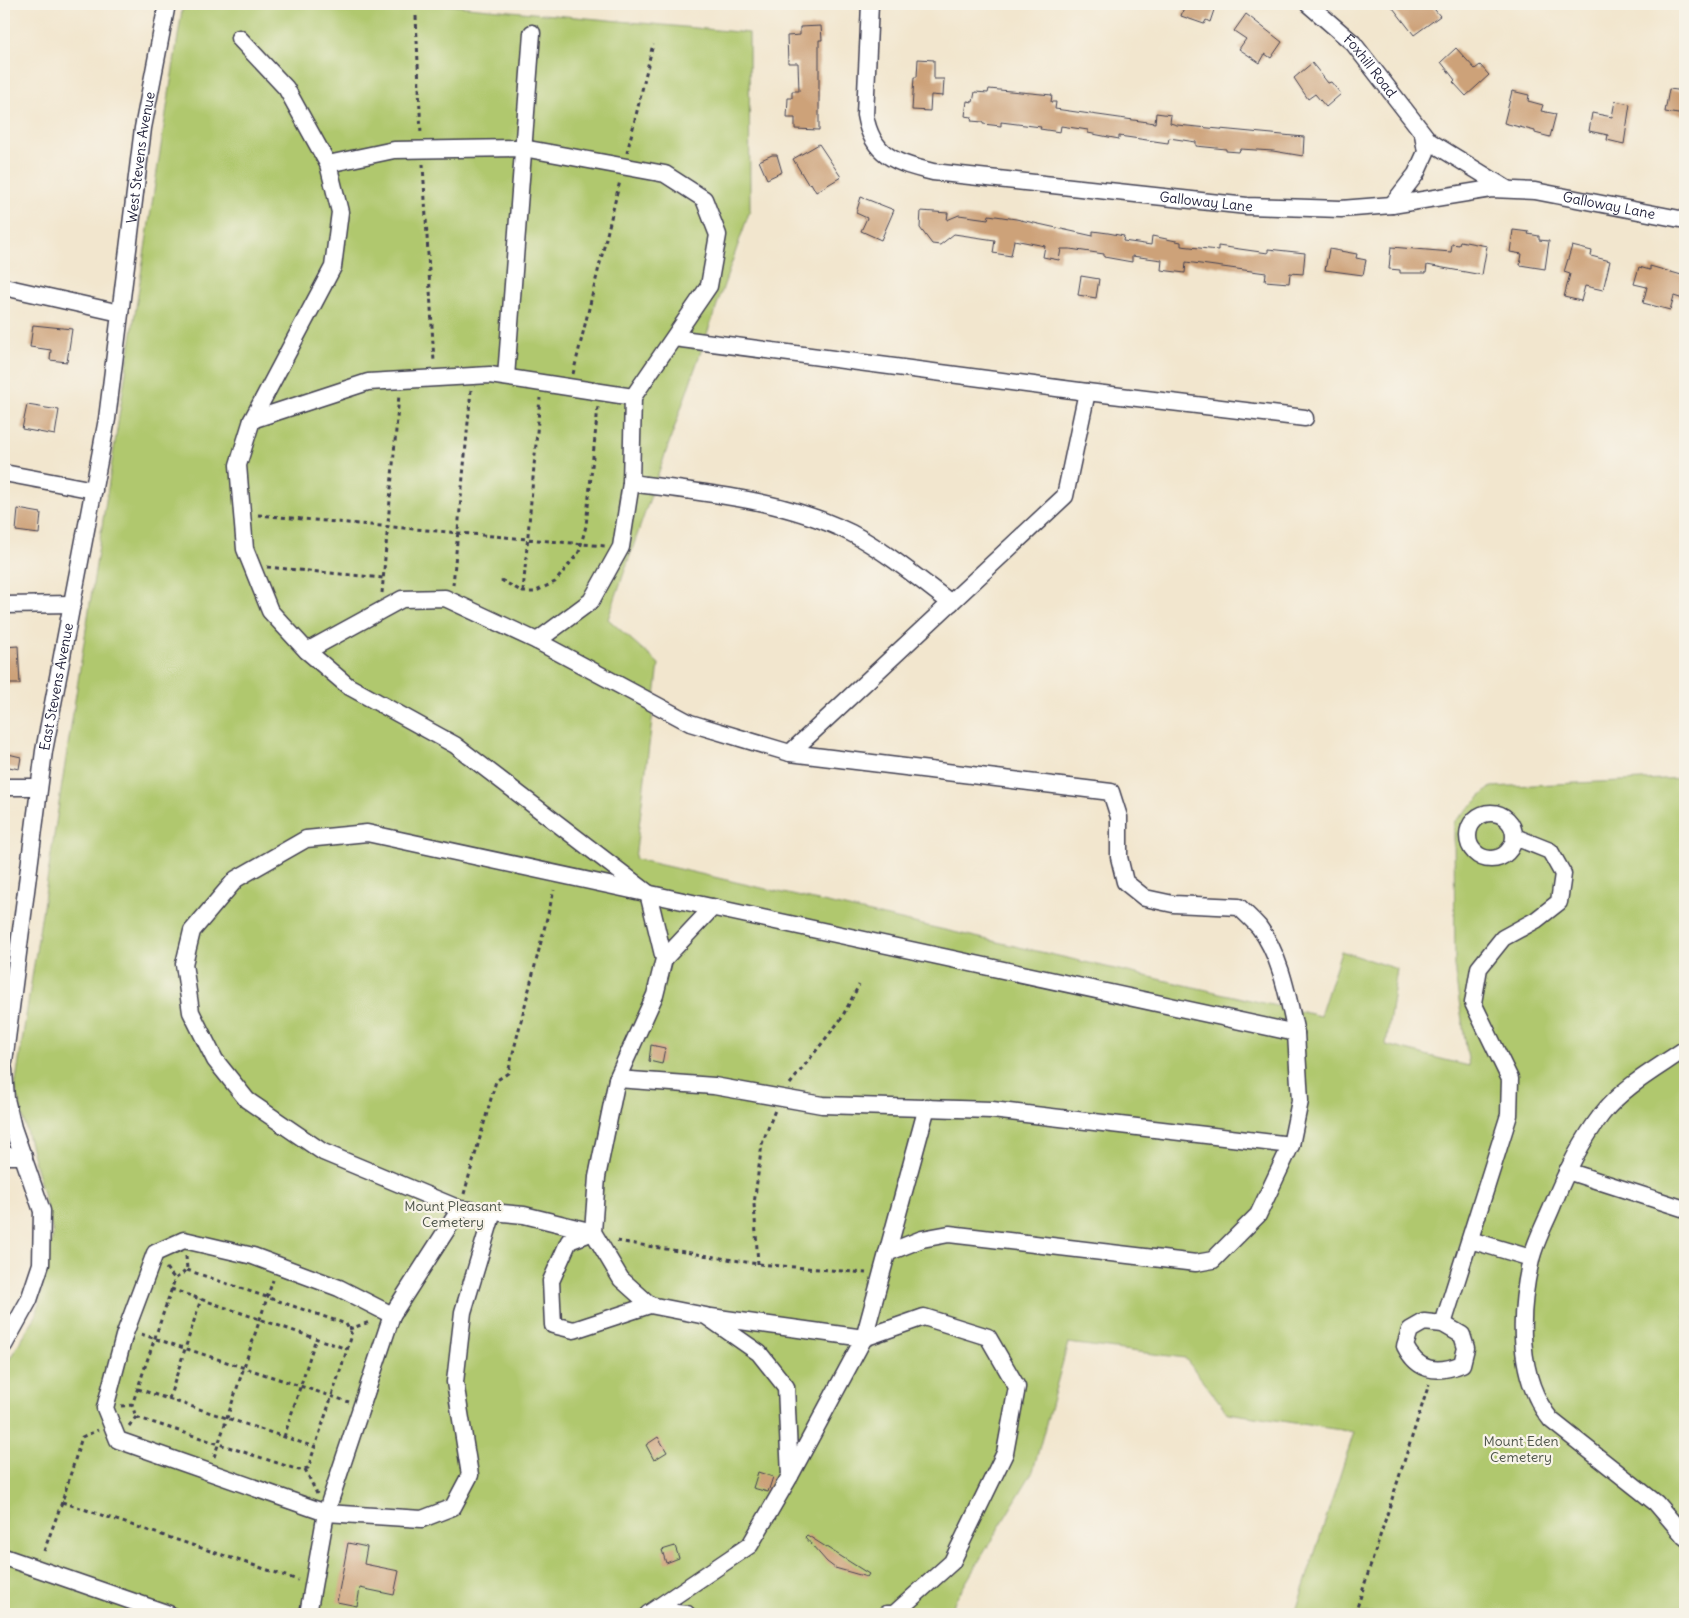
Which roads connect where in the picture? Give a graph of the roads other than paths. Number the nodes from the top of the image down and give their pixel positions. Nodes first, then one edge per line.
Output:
1 (167, 4) edge
2 (870, 4) edge
3 (1308, 4) edge
4 (532, 33) dead end
5 (239, 38) dead end
6 (1423, 134) junction
7 (523, 148) junction
8 (328, 164) junction
9 (1507, 189) junction
10 (1392, 205) junction
11 (1685, 220) edge
12 (4, 288) edge
13 (120, 313) junction
14 (674, 338) junction
15 (506, 377) junction
16 (1087, 392) junction
17 (633, 397) junction
18 (1305, 418) dead end
19 (252, 420) junction
20 (4, 474) edge
21 (632, 483) junction
22 (94, 490) junction
23 (951, 603) junction
24 (73, 604) junction
25 (4, 605) edge
26 (537, 642) junction
27 (307, 650) junction
28 (790, 753) junction
29 (4, 787) edge
30 (39, 787) junction
31 (1515, 838) dead end
32 (648, 892) junction
33 (713, 907) junction
34 (664, 959) junction
35 (10, 969) edge
36 (1296, 1033) junction
37 (1685, 1049) edge
38 (4, 1062) edge
39 (4, 1070) edge
40 (617, 1079) junction
41 (927, 1107) junction
42 (1291, 1145) junction
43 (4, 1156) edge
44 (24, 1156) junction
45 (1567, 1171) junction
46 (1685, 1209) edge
47 (460, 1210) junction
48 (493, 1212) junction
49 (595, 1235) junction
50 (1470, 1240) junction
51 (887, 1253) junction
52 (1531, 1258) junction
53 (650, 1305) junction
54 (392, 1315) junction
55 (706, 1316) junction
56 (1443, 1324) junction
57 (864, 1338) junction
58 (4, 1345) edge
59 (790, 1476) junction
60 (326, 1513) junction
61 (1685, 1537) edge
62 (4, 1557) edge
63 (652, 1613) edge
64 (169, 1614) edge
65 (308, 1614) edge
66 (686, 1614) edge
67 (886, 1614) edge

1 - 13 street, West Stevens Avenue
2 - 10 street, Galloway Lane
3 - 6 street, Foxhill Road
4 - 7 street
5 - 8 street
6 - 9 street, Foxhill Road
6 - 10 street
7 - 8 street
7 - 14 street
7 - 15 street
8 - 19 street
9 - 10 street, Galloway Lane
9 - 11 street, Galloway Lane
12 - 13 street
13 - 22 street, East Stevens Avenue
14 - 16 street
14 - 17 street
15 - 17 street
15 - 19 street
16 - 18 street
16 - 23 street
17 - 21 street
19 - 27 street
20 - 22 street
21 - 23 street
21 - 26 street
22 - 24 street, East Stevens Avenue
23 - 28 street
24 - 25 street
24 - 30 street, East Stevens Avenue
26 - 27 street
26 - 28 street
27 - 32 street
28 - 36 street
29 - 30 street
30 - 35 street, East Stevens Avenue
31 - 50 street
32 - 33 street
32 - 34 street
32 - 47 street
33 - 34 street
33 - 36 street
34 - 40 street
35 - 38 street, East Stevens Avenue
36 - 42 street
37 - 45 street
39 - 44 street
40 - 41 street
40 - 49 street
41 - 42 street
41 - 51 street
42 - 51 street
43 - 44 street
44 - 58 street
45 - 46 street
45 - 52 street
47 - 48 street
47 - 54 street
48 - 49 street
48 - 60 street
49 - 53 street
49 - 53 street
50 - 52 street
50 - 56 street
51 - 57 street
52 - 61 street
53 - 55 street
54 - 60 street
54 - 60 street
55 - 57 street
55 - 59 street
56 - 56 street
57 - 59 street
57 - 67 street
59 - 63 street
60 - 65 street
62 - 64 street
63 - 66 street

